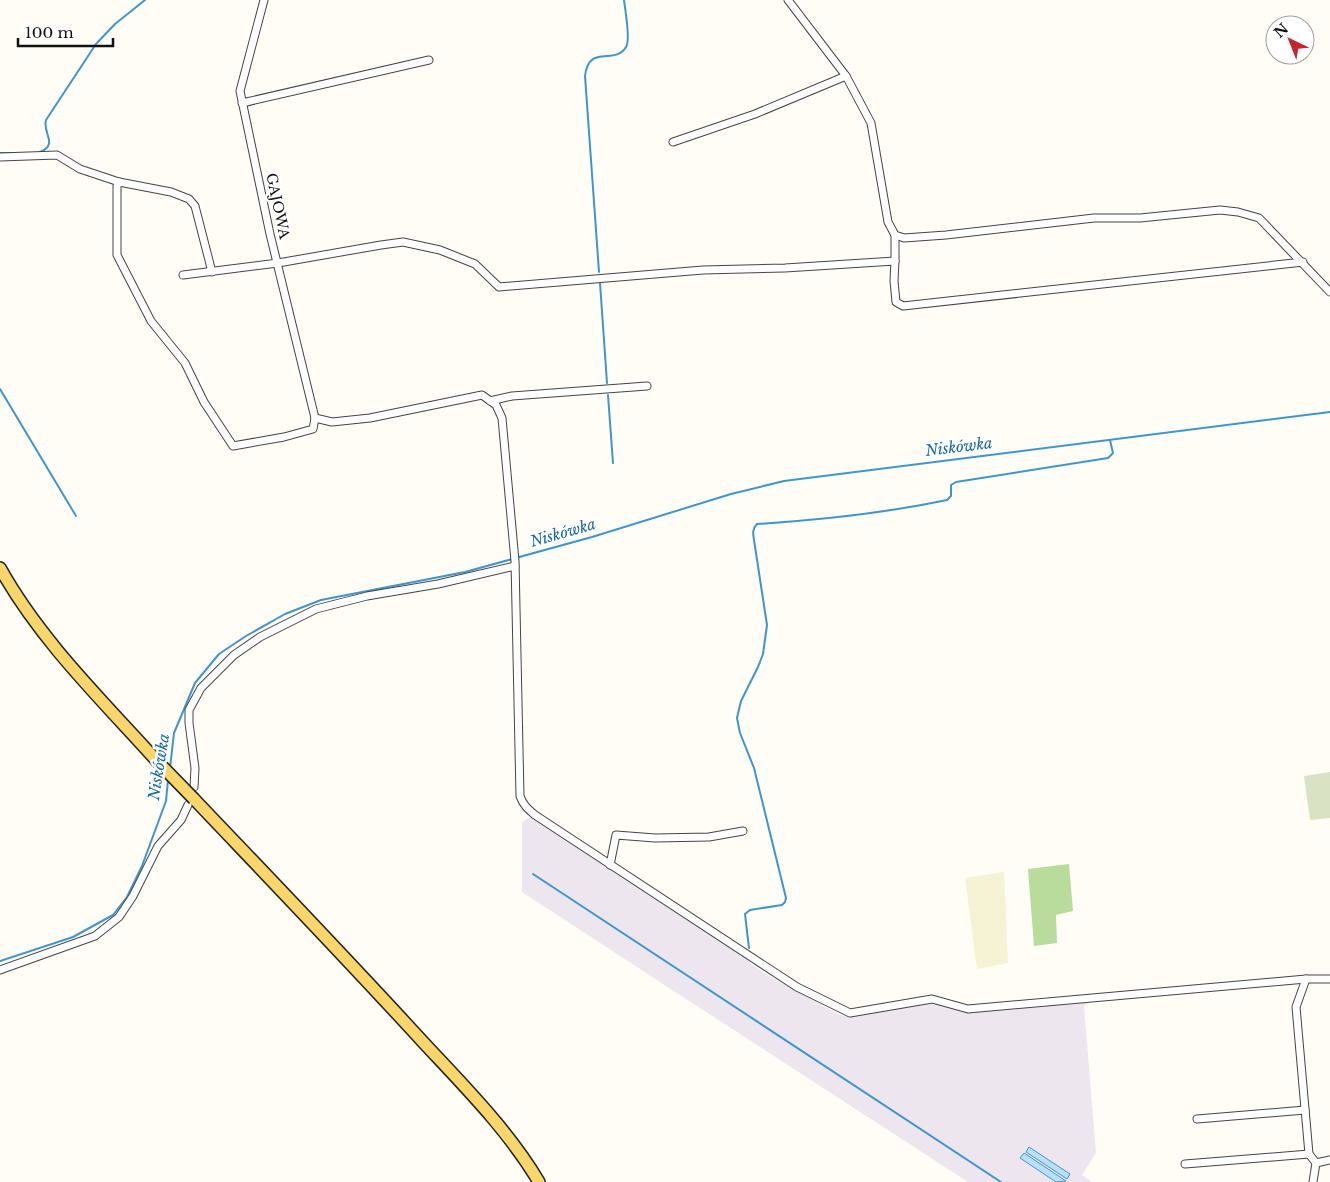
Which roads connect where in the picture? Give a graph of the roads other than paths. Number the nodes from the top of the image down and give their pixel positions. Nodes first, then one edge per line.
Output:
1 (264, 0) edge
2 (788, 0) edge
3 (428, 60) dead end
4 (846, 76) junction
5 (242, 103) junction
6 (673, 142) dead end
7 (0, 157) edge
8 (119, 182) junction
9 (895, 235) junction
10 (895, 262) junction
11 (1302, 262) junction
12 (278, 263) junction
13 (212, 272) junction
14 (183, 275) dead end
15 (1330, 292) edge
16 (647, 386) dead end
17 (490, 401) junction
18 (315, 418) junction
19 (515, 564) junction
20 (0, 568) edge
21 (194, 787) dead end
22 (191, 802) junction
23 (743, 831) dead end
24 (610, 865) junction
25 (0, 970) edge
26 (1306, 979) junction
27 (1330, 979) edge
28 (1305, 1110) junction
29 (1197, 1119) dead end
30 (1309, 1154) junction
31 (1330, 1160) edge
32 (1316, 1163) junction
33 (1185, 1164) dead end
34 (539, 1182) edge
35 (1313, 1182) edge

1 - 5 street, GAJOWA
2 - 4 street
3 - 5 street
4 - 6 street
4 - 9 street
5 - 12 street, GAJOWA
7 - 8 street
8 - 13 street
8 - 18 street
9 - 10 street
9 - 11 street
10 - 11 street
10 - 12 street
11 - 15 street
12 - 13 street
12 - 18 street, GAJOWA
13 - 14 street
16 - 17 street
17 - 18 street
17 - 19 street
19 - 21 street
19 - 24 street
20 - 22 main road, bridge
22 - 25 street
22 - 34 main road
23 - 24 street
24 - 26 street
26 - 27 street
26 - 28 street
28 - 29 street
28 - 30 street
30 - 32 street
30 - 33 street
31 - 32 street
32 - 35 street

